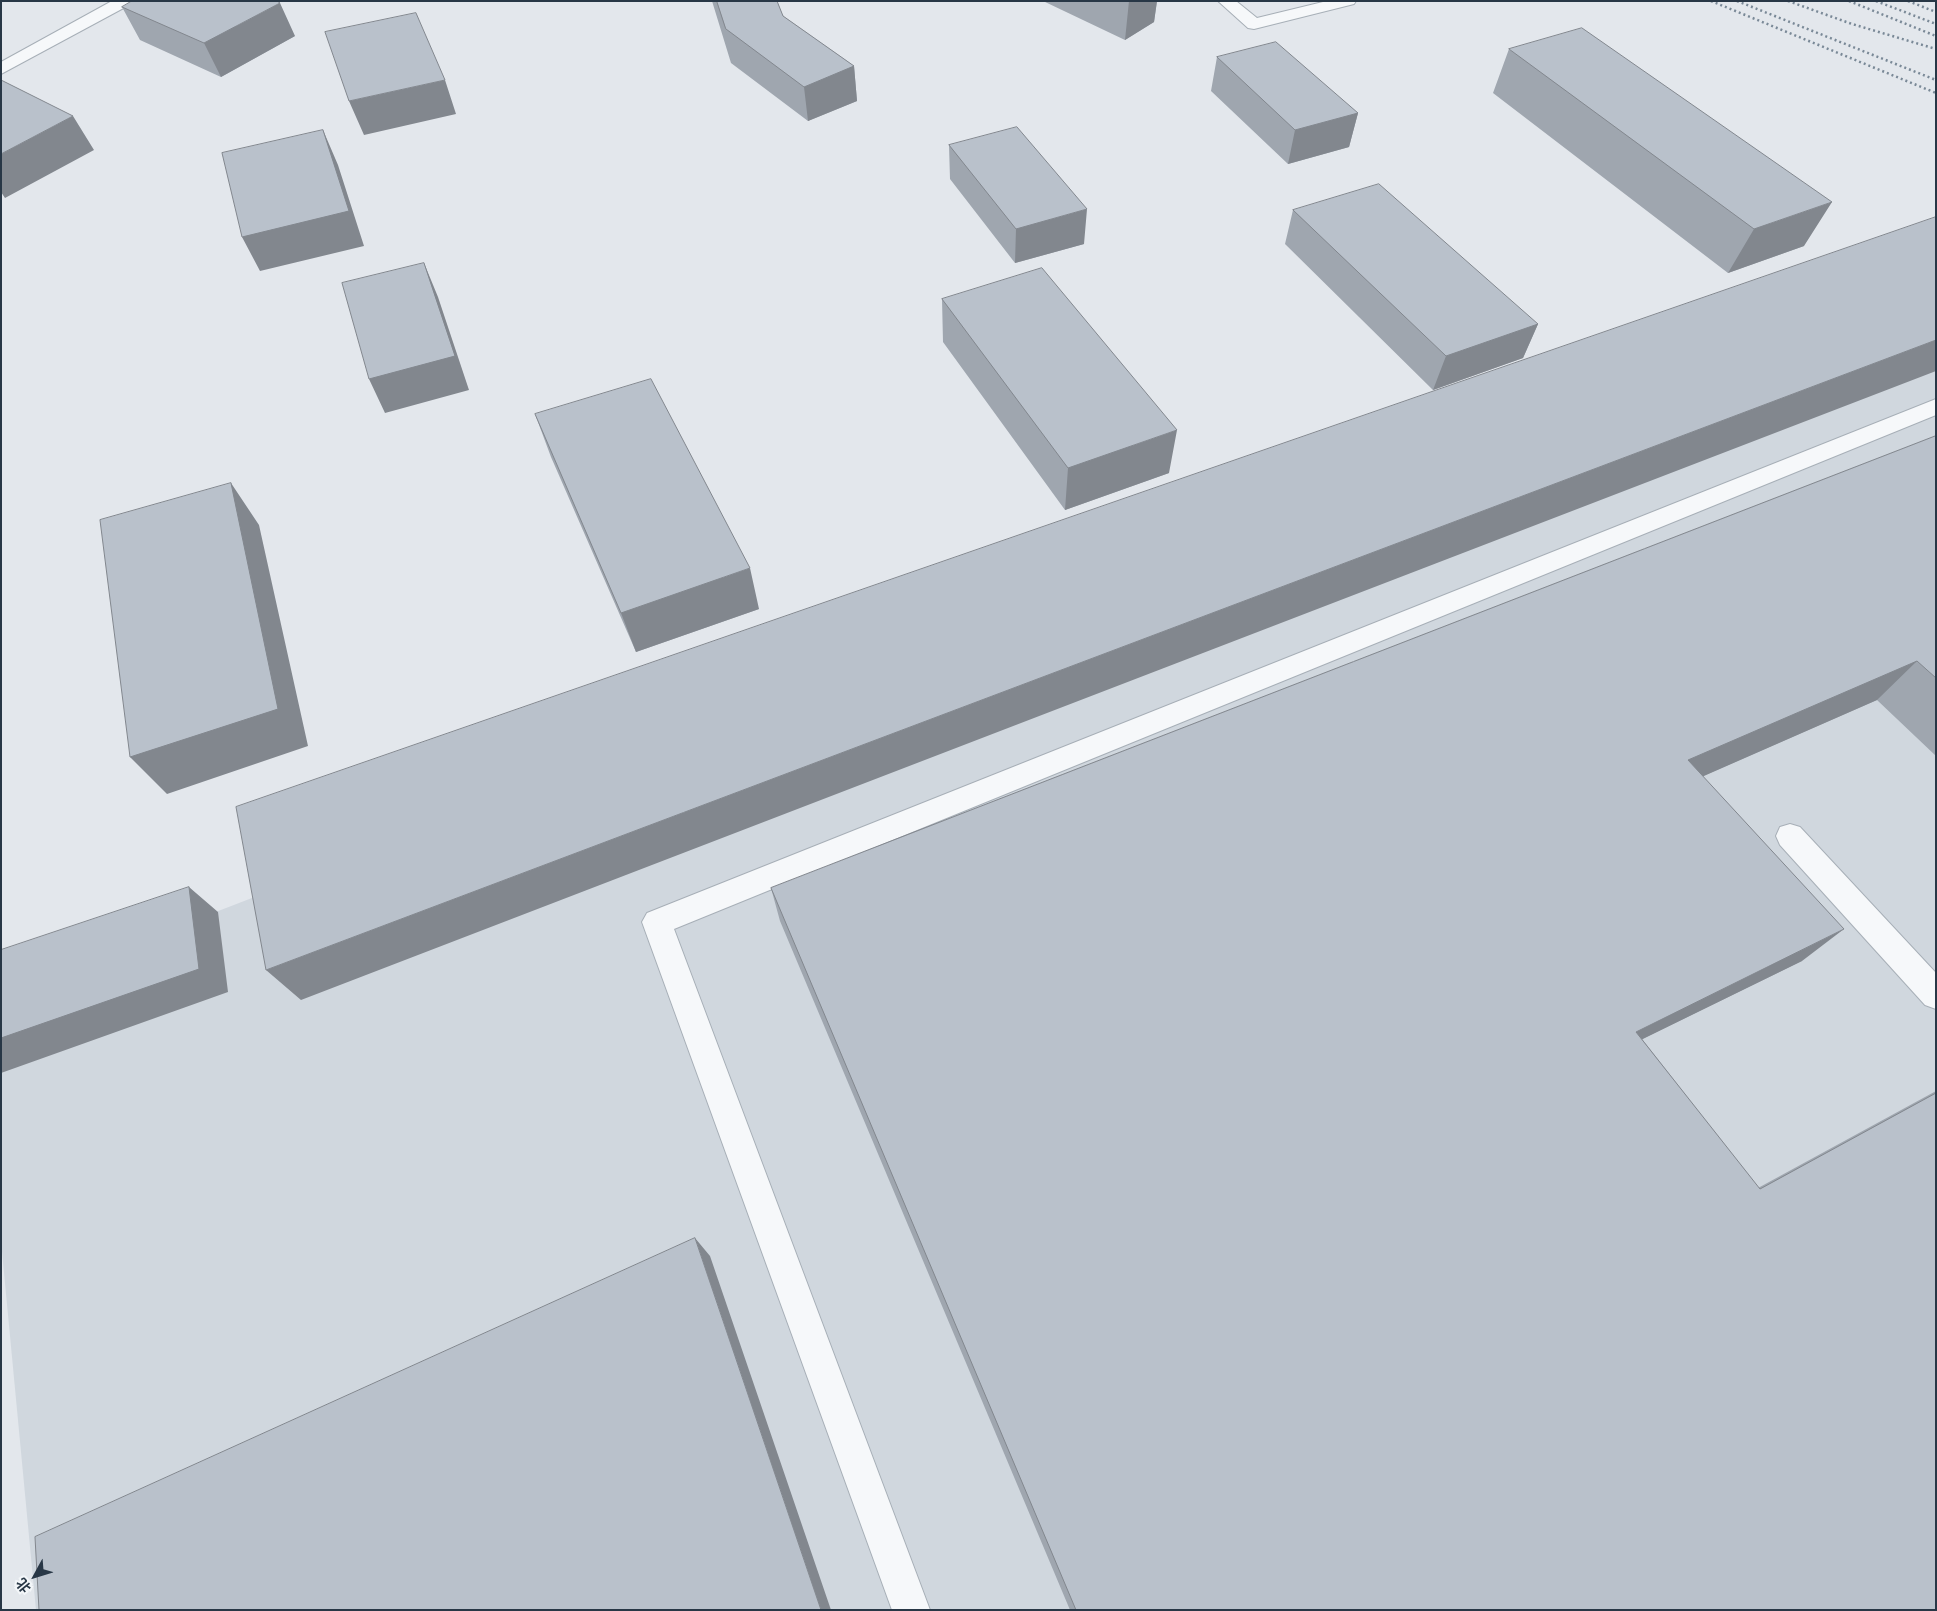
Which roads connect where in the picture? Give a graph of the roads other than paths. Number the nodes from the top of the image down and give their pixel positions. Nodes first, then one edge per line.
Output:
1 (124, 1) edge
2 (1226, 1) edge
3 (1348, 1) edge
4 (1, 69) edge
5 (1936, 406) edge
6 (1790, 836) dead end
7 (1936, 995) edge
8 (911, 1610) edge

1 - 4 street
2 - 3 street
5 - 8 street
6 - 7 street

